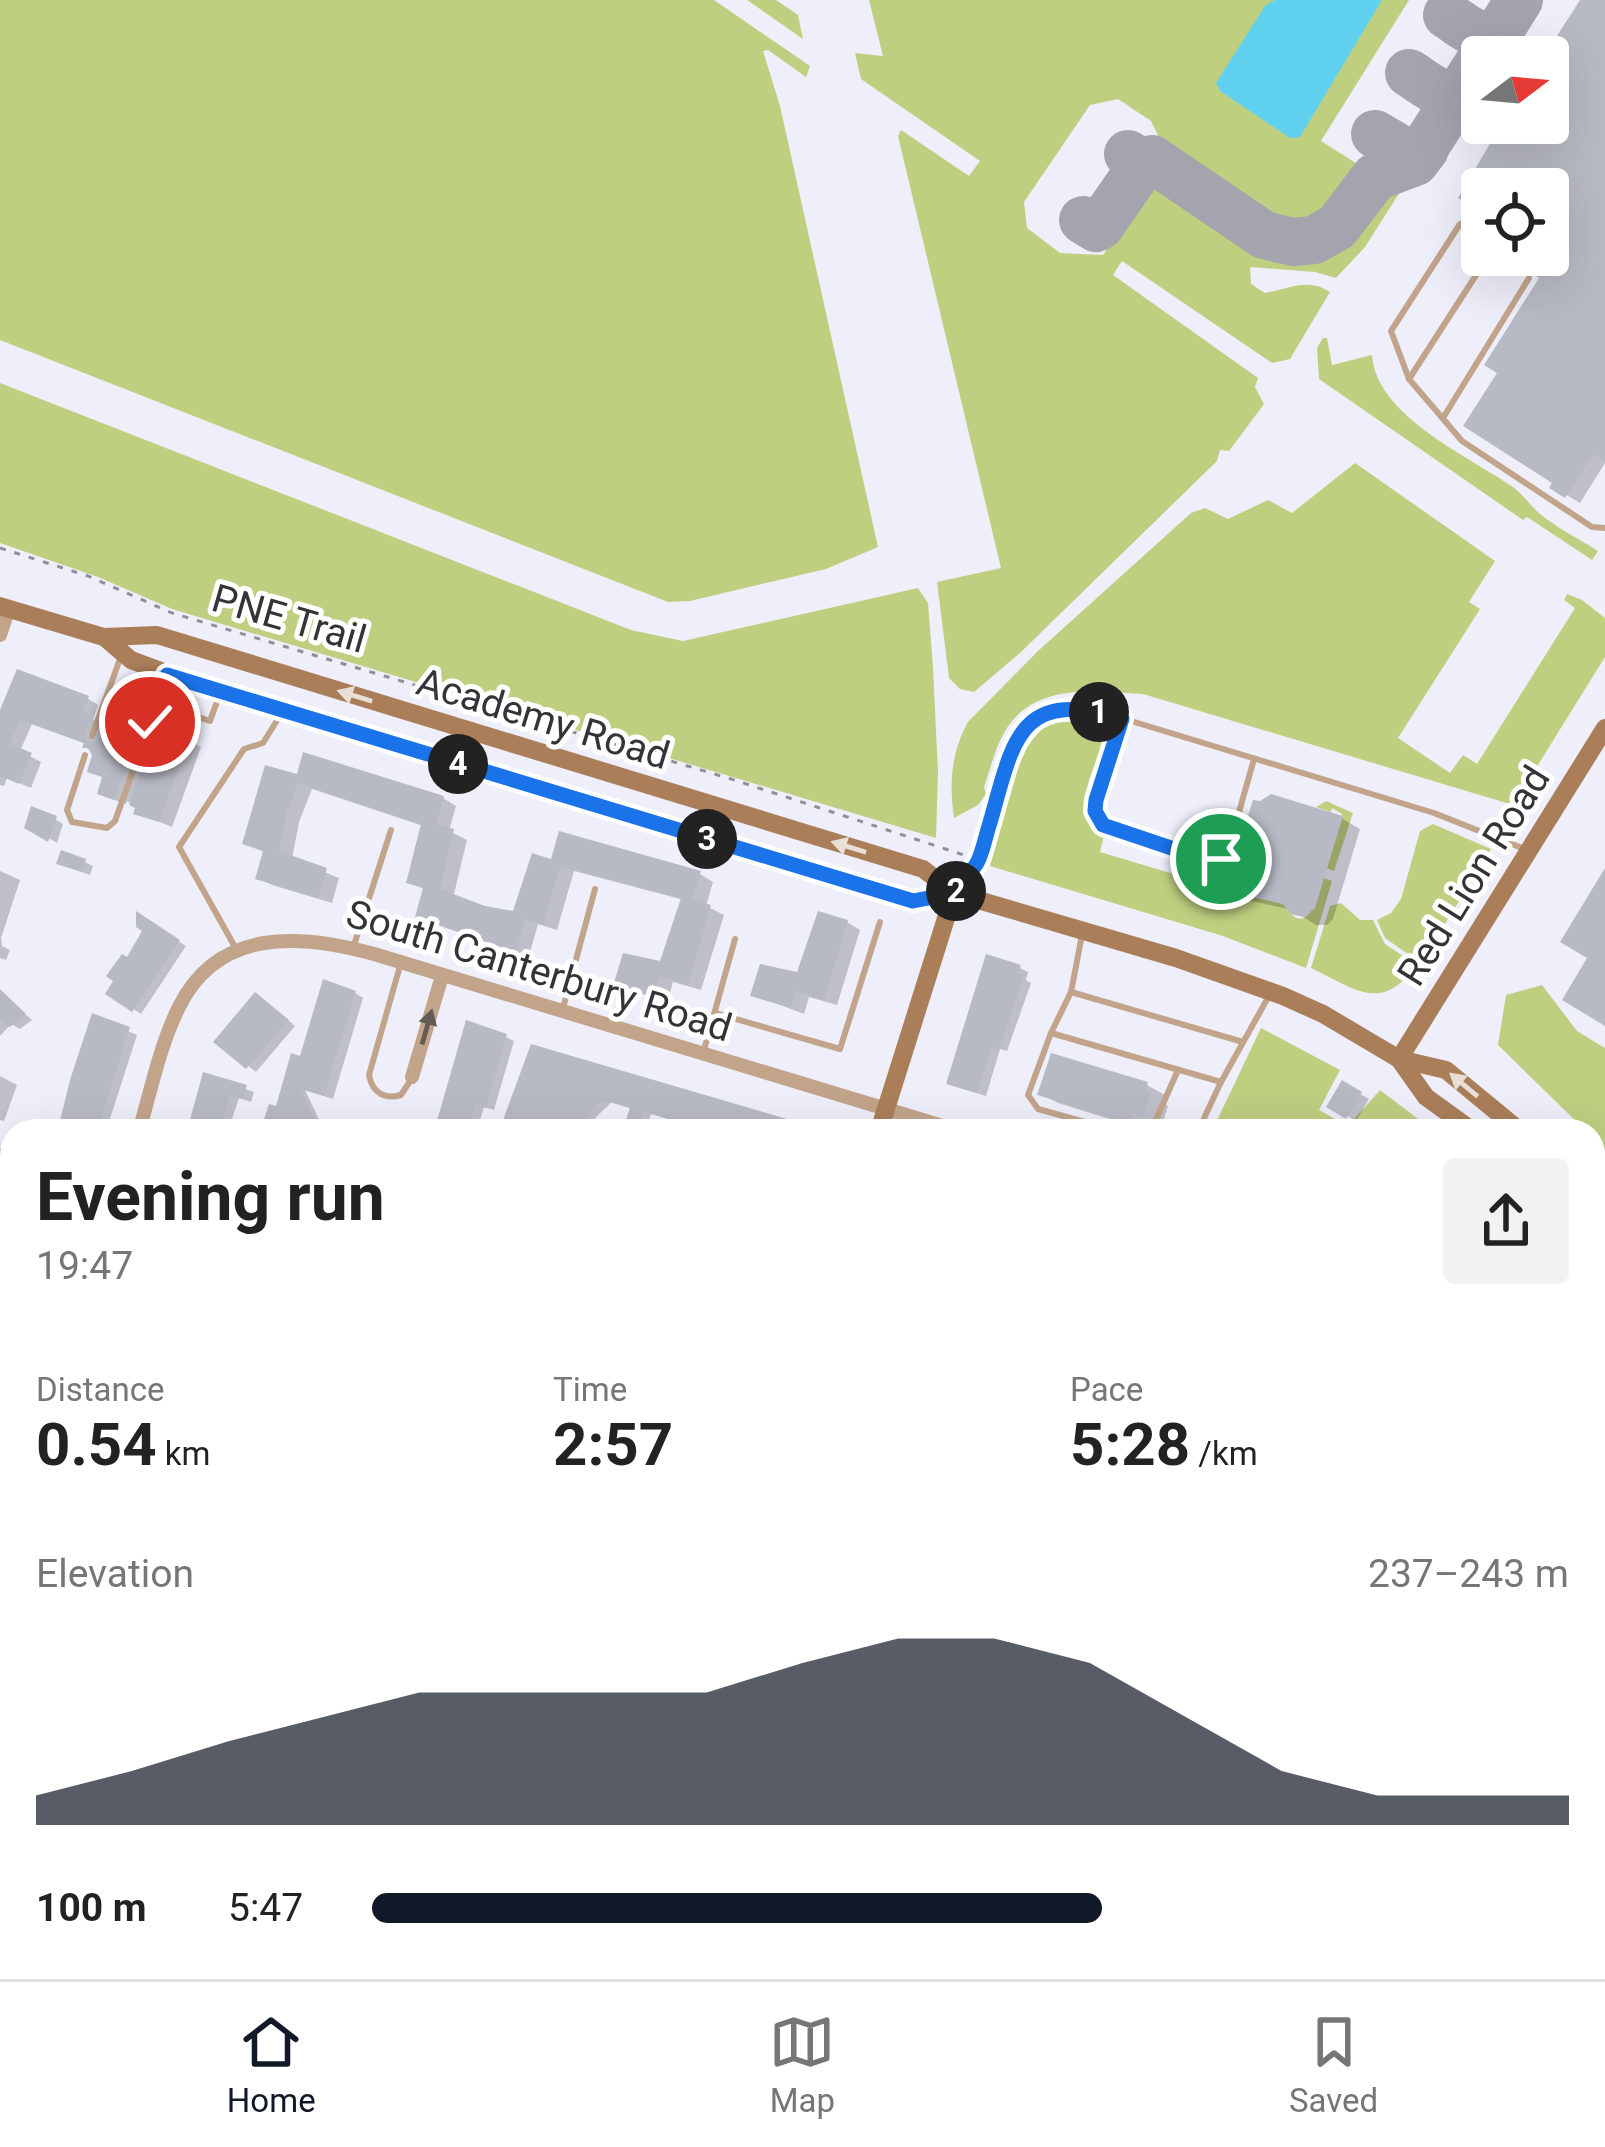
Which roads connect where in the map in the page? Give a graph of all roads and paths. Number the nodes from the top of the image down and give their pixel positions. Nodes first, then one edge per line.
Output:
1 (1461, 225) edge
2 (1475, 276) edge
3 (1528, 278) dead end
4 (1408, 379) junction
5 (1443, 418) junction
6 (1605, 528) edge
7 (0, 548) edge
8 (4, 607) edge
9 (0, 634) edge
10 (104, 637) junction
11 (122, 653) junction
12 (167, 675) junction
13 (220, 693) junction
14 (102, 706) junction
15 (172, 708) dead end
16 (283, 712) junction
17 (1122, 719) junction
18 (150, 722) junction
19 (1605, 728) edge
20 (92, 736) dead end
21 (86, 755) dead end
22 (1254, 759) junction
23 (391, 830) dead end
24 (1530, 851) junction
25 (979, 860) junction
26 (595, 889) dead end
27 (954, 893) junction
28 (880, 922) dead end
29 (1083, 931) junction
30 (735, 939) dead end
31 (353, 948) junction
32 (237, 950) junction
33 (401, 963) junction
34 (442, 976) junction
35 (1071, 992) junction
36 (1270, 992) junction
37 (562, 1012) junction
38 (715, 1013) junction
39 (1051, 1033) junction
40 (1244, 1042) junction
41 (703, 1054) junction
42 (1399, 1059) junction
43 (1178, 1070) junction
44 (412, 1077) joint
45 (1221, 1082) junction
46 (886, 1108) junction
47 (143, 1119) edge
48 (883, 1119) edge
49 (921, 1119) edge
50 (1074, 1119) edge
51 (1156, 1119) edge
52 (1204, 1119) edge
53 (1457, 1119) edge
54 (1505, 1119) edge

1 - 4 lane
2 - 4 lane
3 - 5 lane
4 - 5 lane
5 - 6 lane
7 - 25 path, PNE Trail
8 - 9 street
8 - 10 main road, Academy Road
10 - 11 main road, Academy Road
27 -> 10 main road, Academy Road
11 - 12 main road, Academy Road
11 - 14 lane
12 - 13 main road, Academy Road
12 - 18 lane
13 - 15 lane
13 - 16 main road, Academy Road
14 - 18 lane
14 - 20 lane
16 - 27 main road, Academy Road
16 - 32 lane
17 - 22 lane
17 - 22 lane
17 - 25 lane
18 - 21 lane
19 - 24 main road, Red Lion Road
22 - 24 lane
23 - 31 lane
24 - 42 main road, Red Lion Road
25 - 27 lane
26 - 37 lane
27 - 29 main road, Academy Road
27 - 46 main road
28 - 38 lane
29 - 35 lane
29 - 36 main road, Academy Road
30 - 38 lane
31 - 32 street, South Canterbury Road
31 - 33 street, South Canterbury Road
32 - 47 street, South Canterbury Road
33 - 34 street, South Canterbury Road
33 - 44 lane
34 - 37 street, South Canterbury Road
44 -> 34 street
35 - 39 lane
35 - 40 lane
36 - 40 lane
36 - 42 main road, Academy Road
37 - 41 street, South Canterbury Road
38 - 41 lane
39 - 43 lane
39 - 50 lane
40 - 45 lane
41 - 46 street, South Canterbury Road
42 - 53 main road, Academy Road
54 -> 42 main road, Academy Road
43 - 45 lane
43 - 51 lane
45 - 52 lane
46 - 48 main road
46 - 49 street, South Canterbury Road

